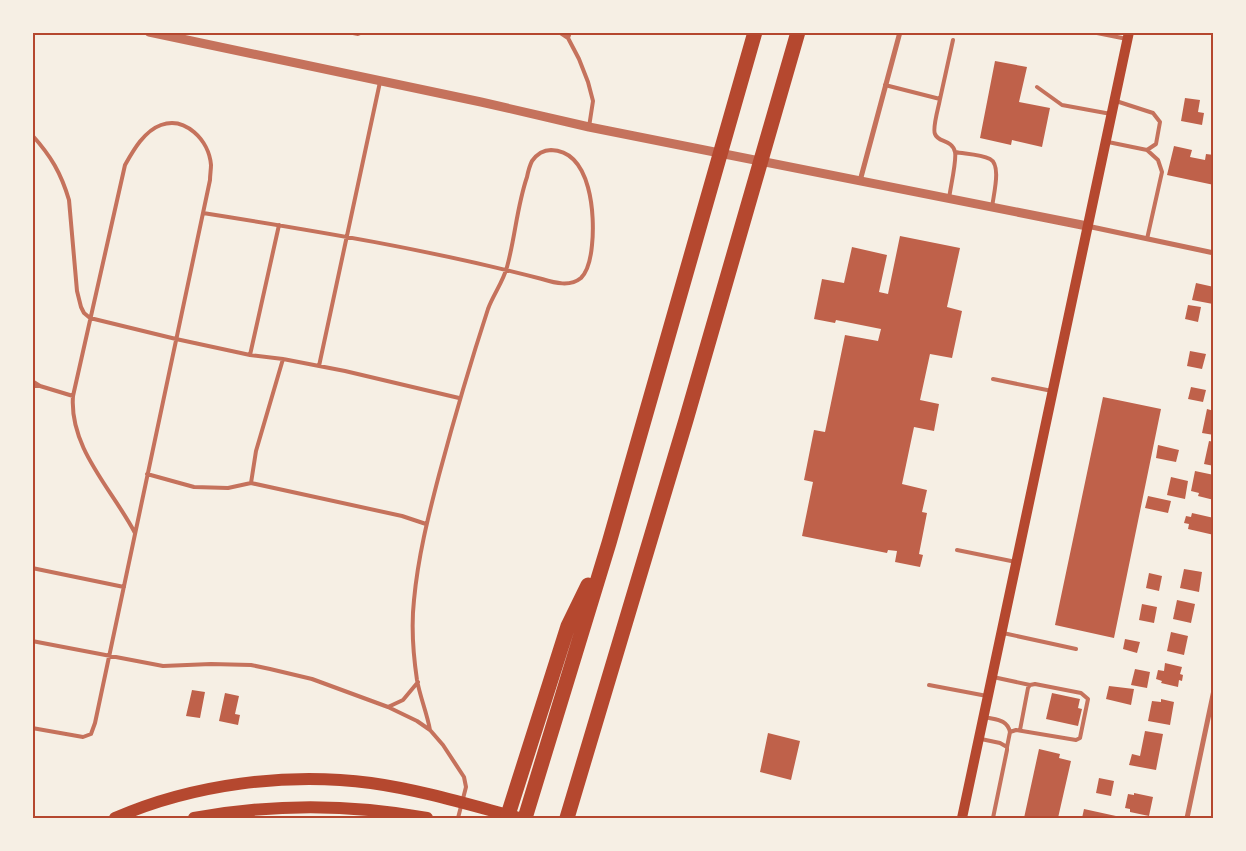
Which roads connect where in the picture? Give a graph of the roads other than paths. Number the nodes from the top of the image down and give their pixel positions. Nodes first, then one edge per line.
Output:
1 (150, 32) edge
2 (348, 32) edge
3 (363, 32) edge
4 (559, 32) edge
5 (568, 32) edge
6 (755, 32) edge
7 (798, 32) edge
8 (900, 32) edge
9 (1092, 32) edge
10 (1128, 36) edge
11 (568, 38) junction
12 (953, 40) dead end
13 (380, 81) junction
14 (886, 85) junction
15 (1037, 87) dead end
16 (940, 99) junction
17 (1114, 100) junction
18 (1111, 114) junction
19 (589, 127) junction
20 (33, 135) edge
21 (1105, 142) junction
22 (1147, 150) junction
23 (955, 152) junction
24 (859, 182) junction
25 (948, 199) junction
26 (992, 208) junction
27 (203, 213) junction
28 (279, 225) junction
29 (1087, 226) junction
30 (346, 237) junction
31 (1147, 239) junction
32 (1214, 253) edge
33 (506, 269) junction
34 (90, 318) junction
35 (176, 339) junction
36 (250, 355) junction
37 (283, 359) junction
38 (319, 366) junction
39 (993, 379) dead end
40 (32, 381) edge
41 (32, 386) edge
42 (40, 386) junction
43 (1052, 391) junction
44 (73, 396) junction
45 (459, 398) junction
46 (147, 474) junction
47 (251, 483) junction
48 (426, 524) junction
49 (135, 533) junction
50 (609, 543) junction
51 (958, 550) dead end
52 (1016, 562) junction
53 (32, 568) edge
54 (124, 587) junction
55 (1001, 633) junction
56 (32, 641) edge
57 (1076, 649) dead end
58 (110, 657) junction
59 (992, 677) junction
60 (418, 682) junction
61 (929, 685) dead end
62 (1030, 685) junction
63 (1214, 690) edge
64 (987, 696) junction
65 (388, 707) junction
66 (983, 717) junction
67 (32, 728) edge
68 (430, 730) junction
69 (1020, 730) junction
70 (1010, 732) junction
71 (979, 738) junction
72 (1007, 747) junction
73 (462, 803) junction
74 (115, 818) edge
75 (194, 818) edge
76 (427, 818) edge
77 (458, 818) edge
78 (507, 818) edge
79 (519, 818) edge
80 (525, 818) edge
81 (567, 818) edge
82 (962, 818) edge
83 (993, 818) edge
84 (1186, 818) edge

1 - 13 street
2 - 3 lane
4 - 11 lane
5 - 11 lane
6 - 50 highway
7 - 81 highway
8 - 14 street
9 - 10 lane
10 - 17 main road
11 - 19 lane
12 - 16 lane
13 - 19 street
13 - 30 lane
14 - 16 lane
14 - 24 street
15 - 18 lane
16 - 23 lane
17 - 18 main road
17 - 22 lane
18 - 21 main road
19 - 24 street
20 - 34 lane
21 - 22 lane
21 - 29 main road
22 - 31 lane
23 - 25 lane
23 - 26 lane
24 - 25 street
25 - 26 street
26 - 29 street
27 - 28 lane
27 - 34 lane
27 - 35 lane
28 - 30 lane
28 - 36 lane
29 - 31 street
29 - 43 main road
30 - 33 lane
30 - 38 lane
31 - 32 street
33 - 33 lane
33 - 45 lane
34 - 35 lane
34 - 44 lane
35 - 36 lane
35 - 46 lane
36 - 37 lane
37 - 38 lane
37 - 47 lane
38 - 45 lane
39 - 43 lane
40 - 42 lane
41 - 42 lane
42 - 44 lane
43 - 52 main road
44 - 49 lane
45 - 48 lane
46 - 47 lane
46 - 49 lane
47 - 48 lane
48 - 60 lane
49 - 54 lane
50 - 78 highway
50 - 80 highway
51 - 52 lane
52 - 55 main road
53 - 54 lane
54 - 58 lane
55 - 57 lane
55 - 59 main road
56 - 58 lane
58 - 65 lane
58 - 67 lane
59 - 62 lane
59 - 64 main road
60 - 65 lane
60 - 68 lane
61 - 64 lane
62 - 69 lane
62 - 69 lane
63 - 84 street
64 - 66 main road
65 - 68 lane
66 - 70 lane
66 - 71 main road
68 - 73 lane
69 - 70 lane
70 - 72 lane
71 - 72 lane
71 - 82 main road
72 - 83 lane
73 - 74 main road
73 - 77 lane
73 - 79 main road
75 - 76 main road

